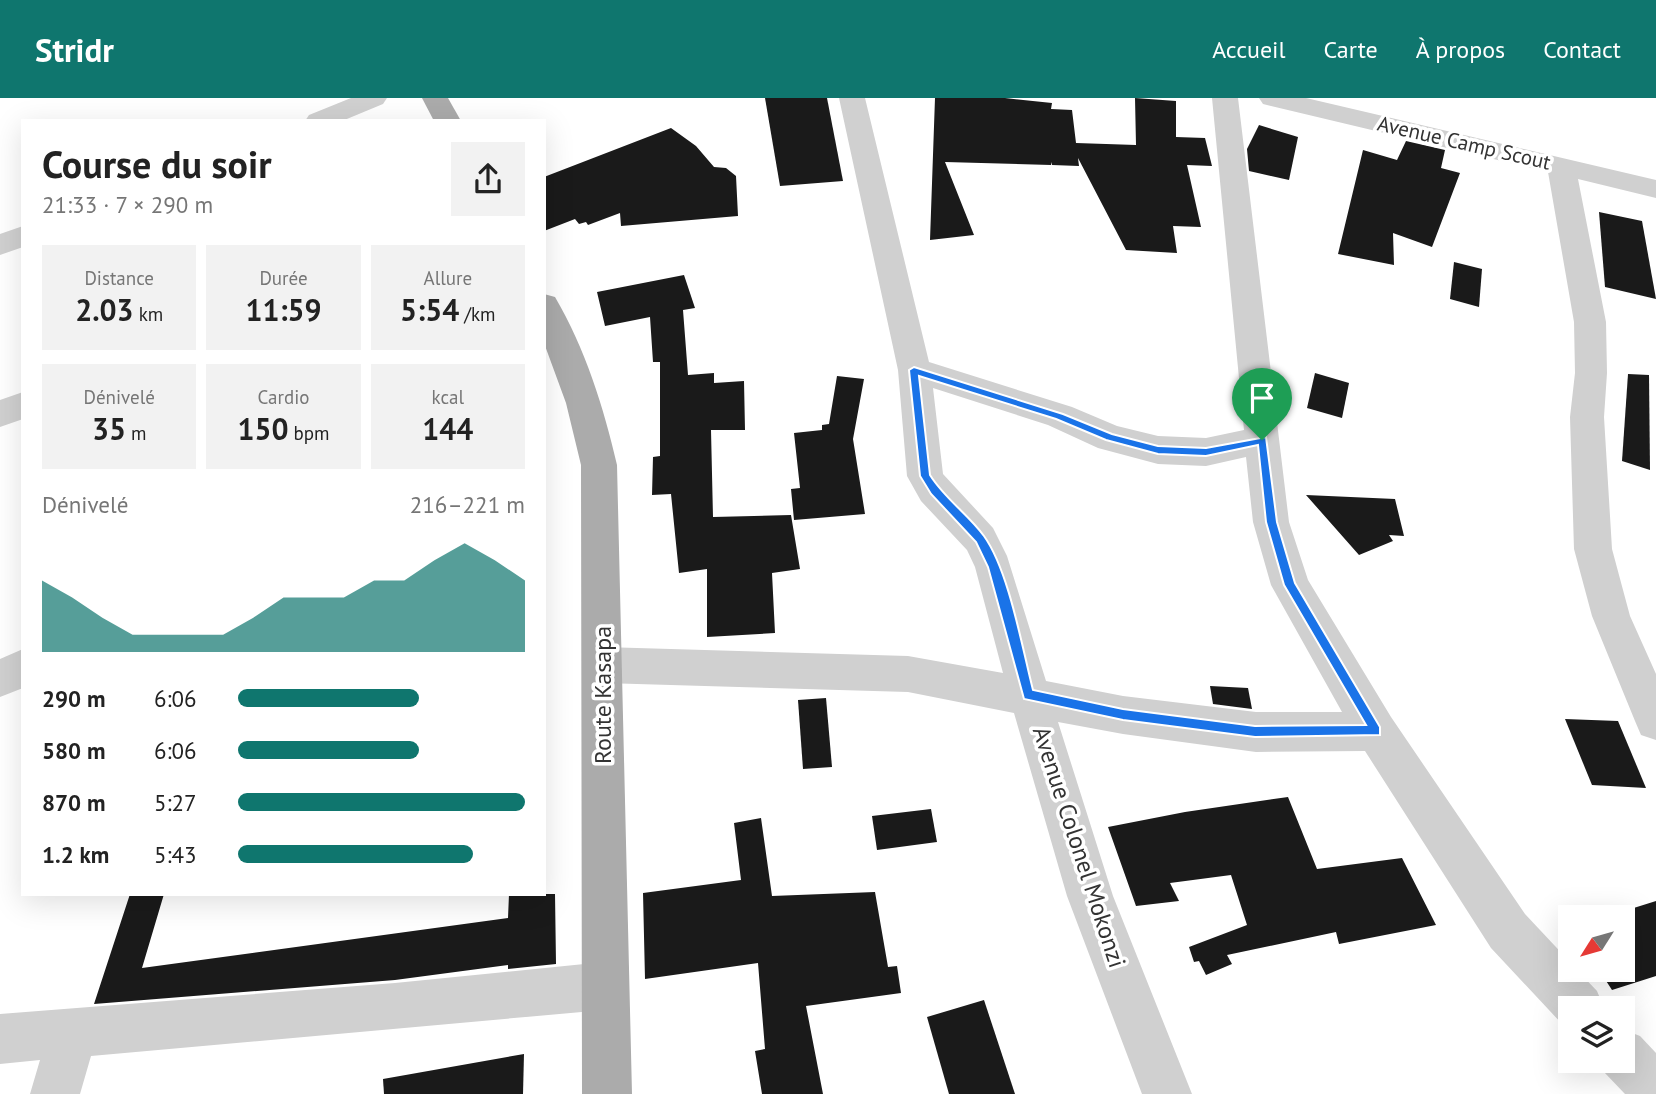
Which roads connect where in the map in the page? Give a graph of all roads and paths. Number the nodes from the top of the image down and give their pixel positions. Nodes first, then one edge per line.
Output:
1 (374, 98) edge
2 (435, 98) edge
3 (852, 98) edge
4 (1226, 98) edge
5 (1272, 98) edge
6 (322, 119) edge
7 (447, 119) edge
8 (1561, 166) junction
9 (1656, 189) edge
10 (21, 237) edge
11 (0, 245) edge
12 (546, 309) edge
13 (914, 370) junction
14 (21, 406) edge
15 (0, 414) edge
16 (1262, 440) junction
17 (603, 665) junction
18 (21, 668) edge
19 (0, 679) edge
20 (1029, 695) junction
21 (1656, 720) edge
22 (1376, 731) junction
23 (604, 986) junction
24 (1569, 996) edge
25 (73, 1032) junction
26 (0, 1039) edge
27 (1635, 1068) edge
28 (1656, 1090) edge
29 (55, 1094) edge
30 (607, 1094) edge
31 (1167, 1094) edge

1 - 6 street
2 - 7 main road
3 - 13 street, Avenue Colonel Mokonzi
4 - 16 street
5 - 8 street, Avenue Camp Scout
8 - 9 street, Avenue Camp Scout
8 - 21 street
10 - 11 street
12 - 17 main road, Route Kasapa
13 - 16 street
13 - 20 street, Avenue Colonel Mokonzi
14 - 15 street
16 - 22 street
17 - 20 street
17 - 23 main road, Route Kasapa
18 - 19 street
20 - 22 street
20 - 31 street, Avenue Colonel Mokonzi
22 - 24 street
23 - 25 street
23 - 30 main road, Route Kasapa
25 - 26 street
25 - 29 street
27 - 28 street

